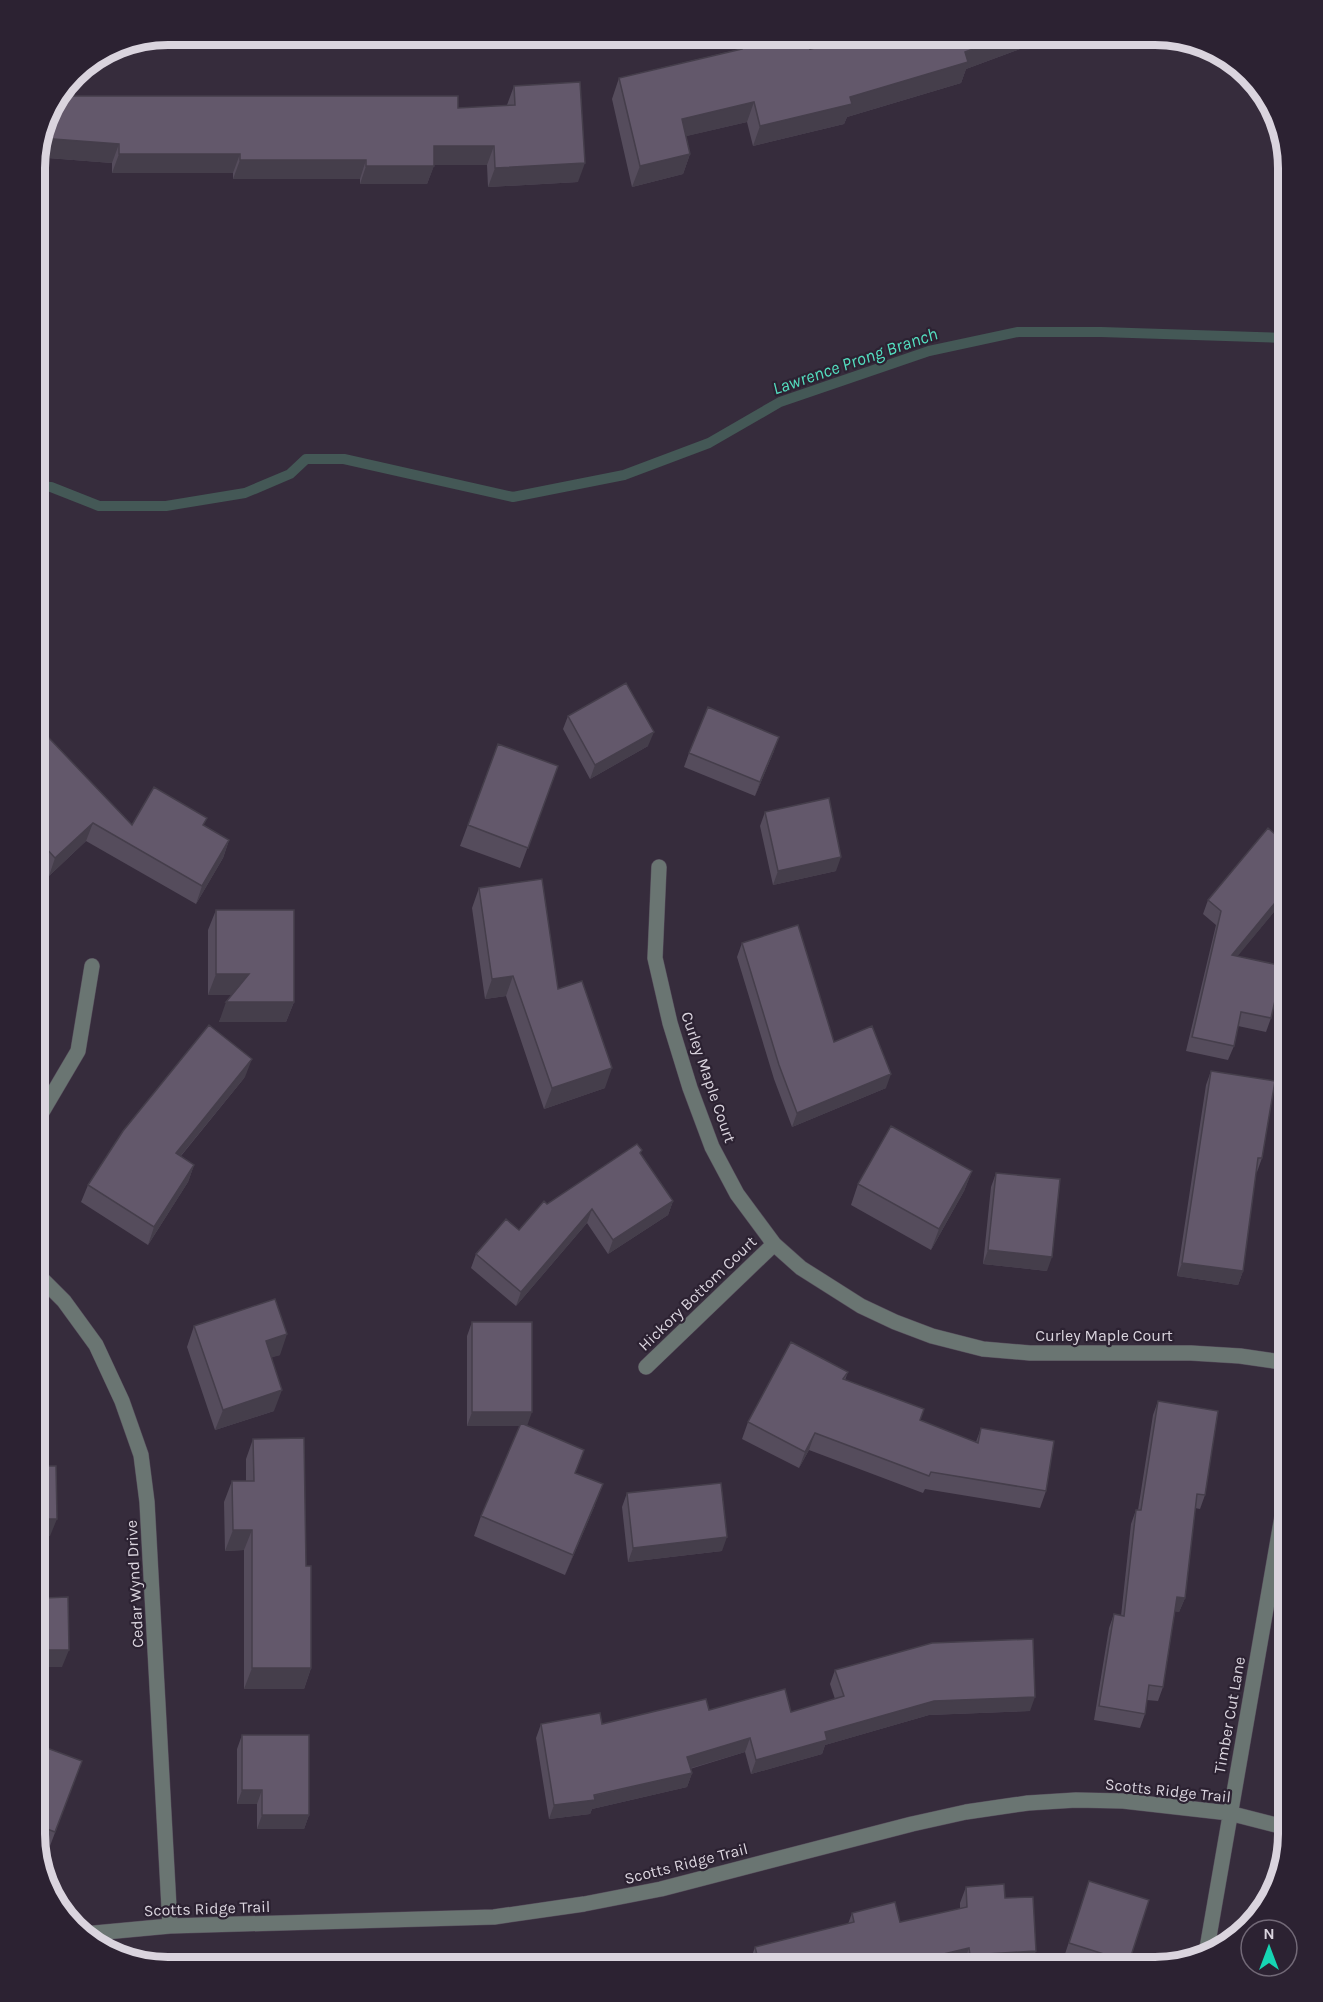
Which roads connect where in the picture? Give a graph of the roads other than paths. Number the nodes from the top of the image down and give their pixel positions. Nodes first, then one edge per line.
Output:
1 (659, 867) dead end
2 (93, 966) dead end
3 (45, 1107) edge
4 (774, 1244) junction
5 (45, 1282) edge
6 (1278, 1362) edge
7 (646, 1367) dead end
8 (1278, 1538) edge
9 (1229, 1813) junction
10 (1278, 1825) edge
11 (170, 1926) junction
12 (96, 1933) edge
13 (1207, 1945) edge

1 - 4 street, Curley Maple Court
2 - 3 street
4 - 6 street, Curley Maple Court
4 - 7 street, Hickory Bottom Court
5 - 11 street, Cedar Wynd Drive
8 - 9 street, Timber Cut Lane
9 - 10 street, Scotts Ridge Trail
9 - 11 street, Scotts Ridge Trail
9 - 13 street, Timber Cut Lane
11 - 12 street, Scotts Ridge Trail

